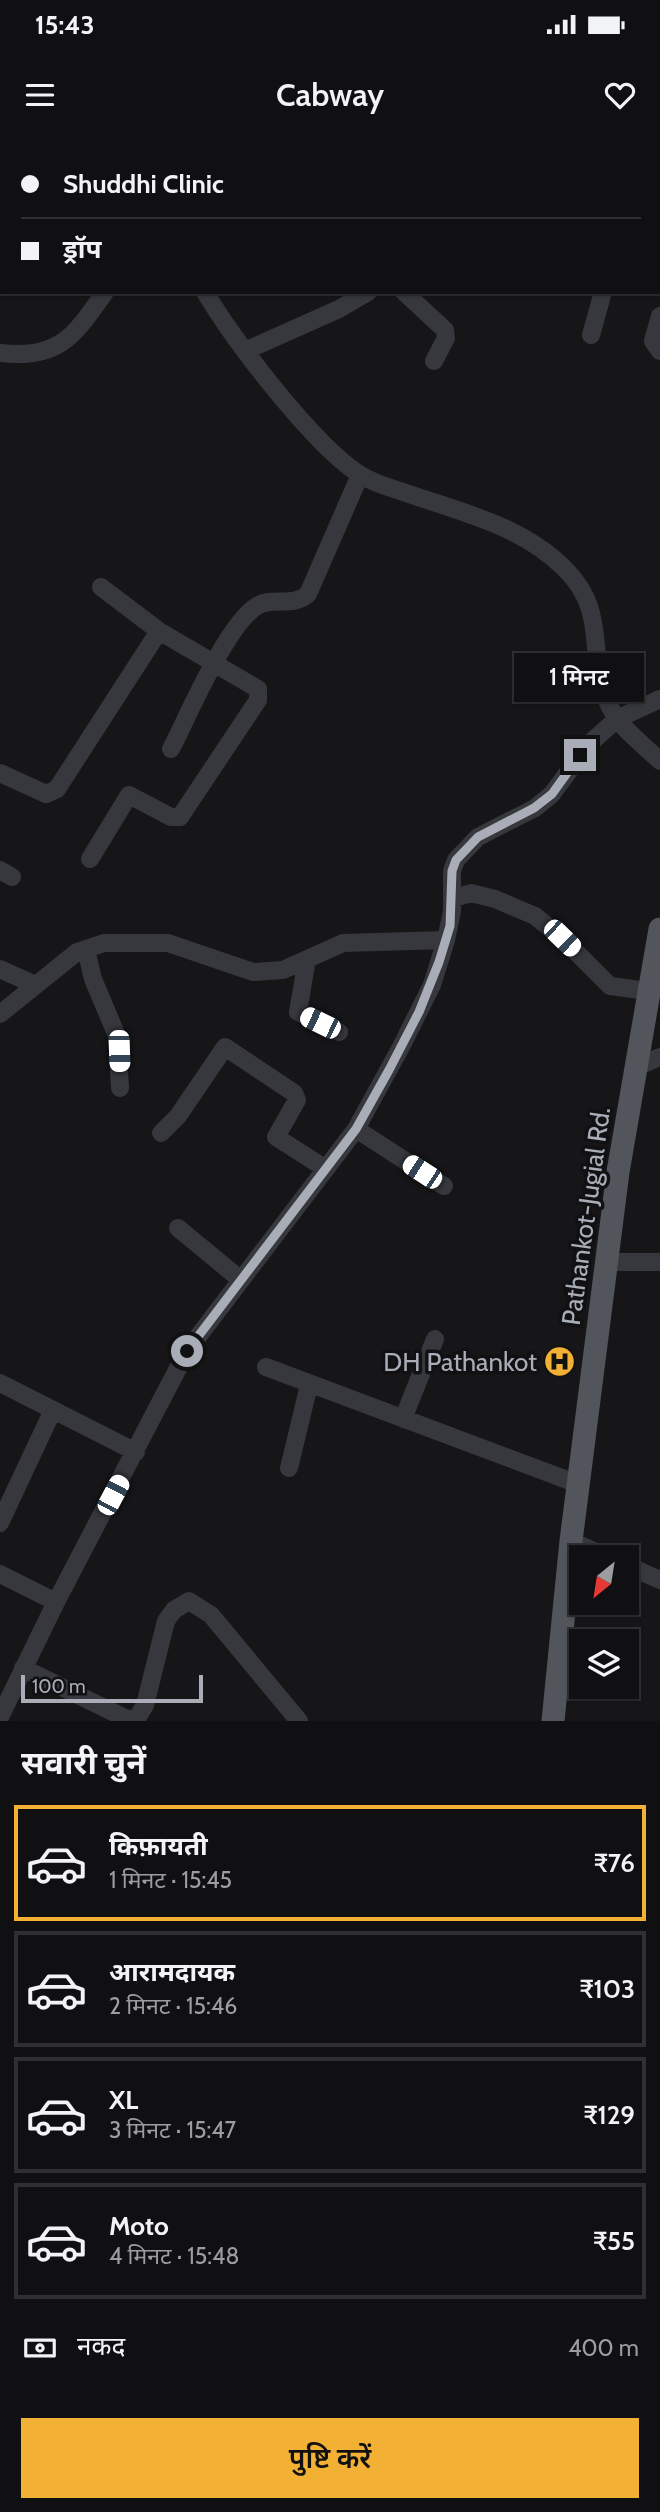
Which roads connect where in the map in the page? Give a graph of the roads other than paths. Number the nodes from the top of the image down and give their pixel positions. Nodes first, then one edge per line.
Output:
1 (104, 294) edge
2 (206, 294) edge
3 (365, 294) edge
4 (406, 294) edge
5 (602, 294) edge
6 (660, 316) edge
7 (591, 335) dead end
8 (247, 350) junction
9 (660, 351) edge
10 (0, 353) edge
11 (434, 361) dead end
12 (360, 475) junction
13 (101, 587) dead end
14 (159, 631) junction
15 (215, 664) junction
16 (660, 699) edge
17 (617, 719) junction
18 (171, 749) dead end
19 (660, 761) edge
20 (0, 773) edge
21 (90, 859) dead end
22 (452, 899) junction
23 (660, 929) edge
24 (446, 940) junction
25 (86, 949) junction
26 (307, 959) junction
27 (0, 969) edge
28 (33, 984) junction
29 (649, 991) junction
30 (0, 1014) edge
31 (339, 1032) dead end
32 (660, 1057) edge
33 (636, 1067) junction
34 (120, 1088) dead end
35 (356, 1129) junction
36 (161, 1133) dead end
37 (326, 1169) junction
38 (444, 1186) dead end
39 (178, 1228) dead end
40 (606, 1262) junction
41 (660, 1262) edge
42 (242, 1280) junction
43 (435, 1339) dead end
44 (266, 1367) dead end
45 (0, 1383) edge
46 (309, 1385) junction
47 (53, 1410) junction
48 (403, 1419) junction
49 (136, 1452) junction
50 (289, 1468) dead end
51 (578, 1484) junction
52 (0, 1523) edge
53 (570, 1541) junction
54 (579, 1545) edge
55 (639, 1571) edge
56 (0, 1574) edge
57 (660, 1580) edge
58 (56, 1602) junction
59 (23, 1668) junction
60 (1, 1713) edge
61 (299, 1721) edge
62 (553, 1721) edge

1 - 10 street
2 - 8 street
3 - 8 street
4 - 11 street
5 - 7 street
6 - 9 street
8 - 12 street
12 - 15 street
12 - 17 street
13 - 14 street
14 - 15 street
14 - 20 street
15 - 18 street
15 - 21 street
16 - 17 street
17 - 19 street
17 - 22 street
22 - 24 street
22 - 29 street
23 - 29 main road, Pathankot-Jugial Rd.
24 - 26 street
24 - 35 street
25 - 26 street
25 - 28 street
25 - 34 street
26 - 31 street
27 - 28 street
28 - 30 street
29 - 33 main road, Pathankot-Jugial Rd.
32 - 33 street
33 - 40 main road, Pathankot-Jugial Rd.
35 - 37 street
35 - 38 street
36 - 37 street
37 - 42 street
39 - 42 street
40 - 41 street
40 - 51 main road, Pathankot-Jugial Rd.
42 - 49 street
43 - 48 street
44 - 46 street
45 - 47 street
46 - 48 street
46 - 50 street
47 - 49 street
47 - 52 street
48 - 51 street
49 - 58 street
51 - 53 main road, Pathankot-Jugial Rd.
53 - 54 street
53 - 62 main road, Pathankot-Jugial Rd.
55 - 57 street
56 - 58 street
58 - 59 street
59 - 60 street
59 - 61 street

